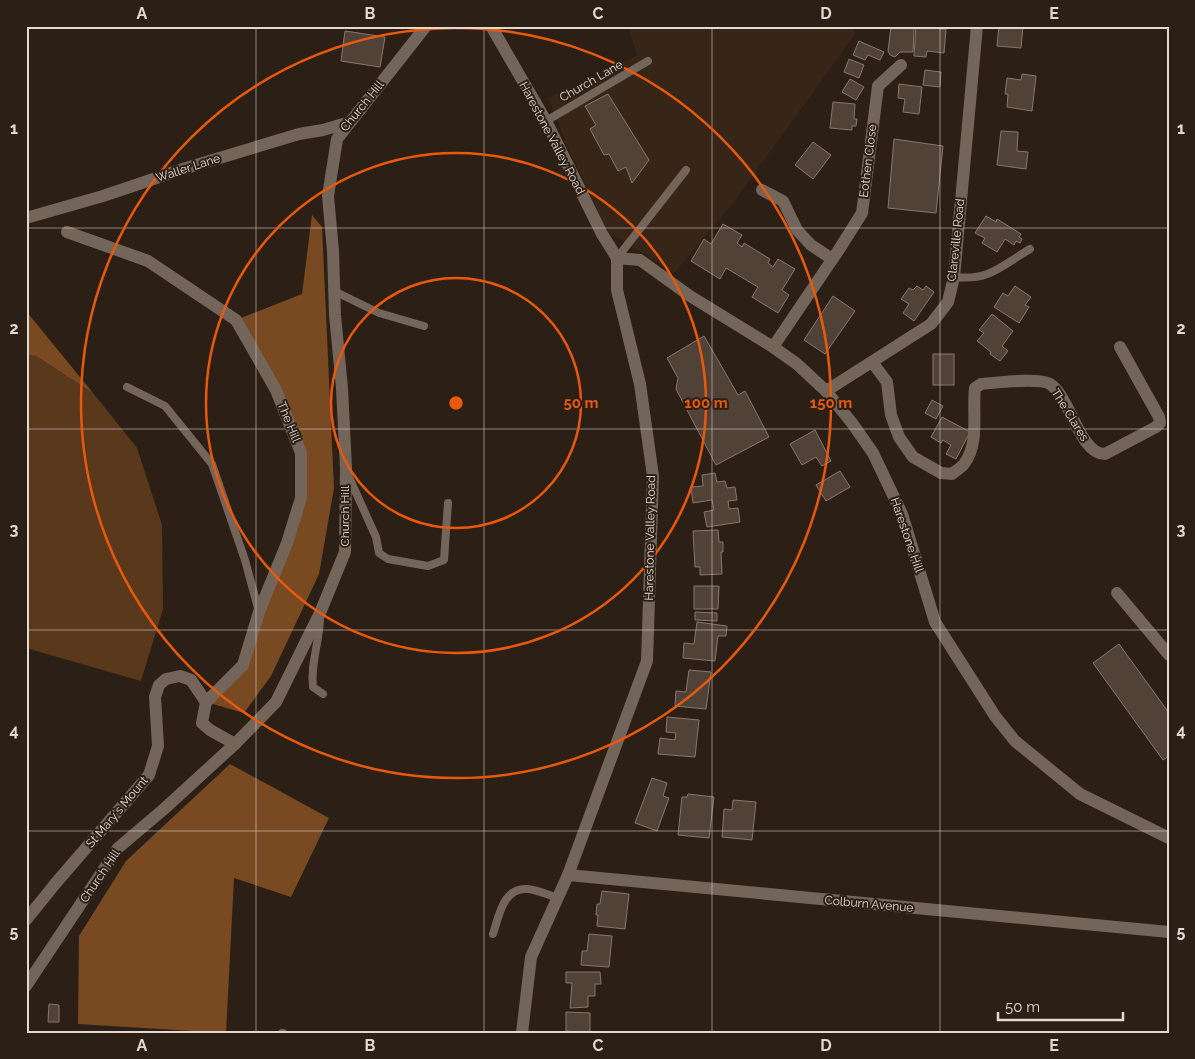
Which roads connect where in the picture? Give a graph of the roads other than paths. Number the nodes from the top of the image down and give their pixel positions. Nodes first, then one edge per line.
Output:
1 (426, 26) edge
2 (491, 26) edge
3 (977, 26) edge
4 (648, 61) dead end
5 (901, 65) dead end
6 (546, 121) junction
7 (350, 122) junction
8 (686, 170) dead end
9 (762, 190) dead end
10 (26, 218) edge
11 (67, 232) dead end
12 (1030, 249) dead end
13 (617, 258) junction
14 (832, 259) junction
15 (954, 277) junction
16 (334, 291) junction
17 (424, 326) dead end
18 (1120, 346) dead end
19 (773, 347) junction
20 (872, 362) junction
21 (127, 387) dead end
22 (826, 391) junction
23 (346, 468) junction
24 (448, 503) dead end
25 (1117, 593) dead end
26 (259, 612) junction
27 (320, 613) junction
28 (1169, 656) edge
29 (323, 694) dead end
30 (206, 702) junction
31 (235, 744) junction
32 (1169, 838) edge
33 (568, 876) junction
34 (558, 898) junction
35 (26, 920) edge
36 (1169, 932) edge
37 (493, 934) dead end
38 (26, 986) edge
39 (522, 1033) edge

1 - 7 street, Church Hill
2 - 6 street, Harestone Valley Road
3 - 15 street, Clareville Road
4 - 6 lane, Church Lane
5 - 14 street, Eothen Close
6 - 13 street, Harestone Valley Road
7 - 10 street, Waller Lane
7 - 16 street, Church Hill
8 - 13 lane
9 - 14 street
11 - 26 street, The Hill
12 - 15 lane
13 - 19 street, Harestone Hill
13 - 33 street, Harestone Valley Road
14 - 19 street, Eothen Close
15 - 20 street, Clareville Road
16 - 17 lane
16 - 23 street, Church Hill
18 - 20 street, The Clares
19 - 22 street, Harestone Hill
20 - 22 street, Clareville Road
21 - 26 lane
22 - 32 street, Harestone Hill
23 - 24 lane
23 - 27 street, Church Hill
25 - 28 street
26 - 30 street, The Hill
27 - 29 lane
27 - 31 street, Church Hill
30 - 31 street
30 - 35 street, St Mary's Mount
31 - 38 street, Church Hill
33 - 34 street, Harestone Valley Road
33 - 36 street, Colburn Avenue
34 - 37 lane
34 - 39 street, Harestone Valley Road

